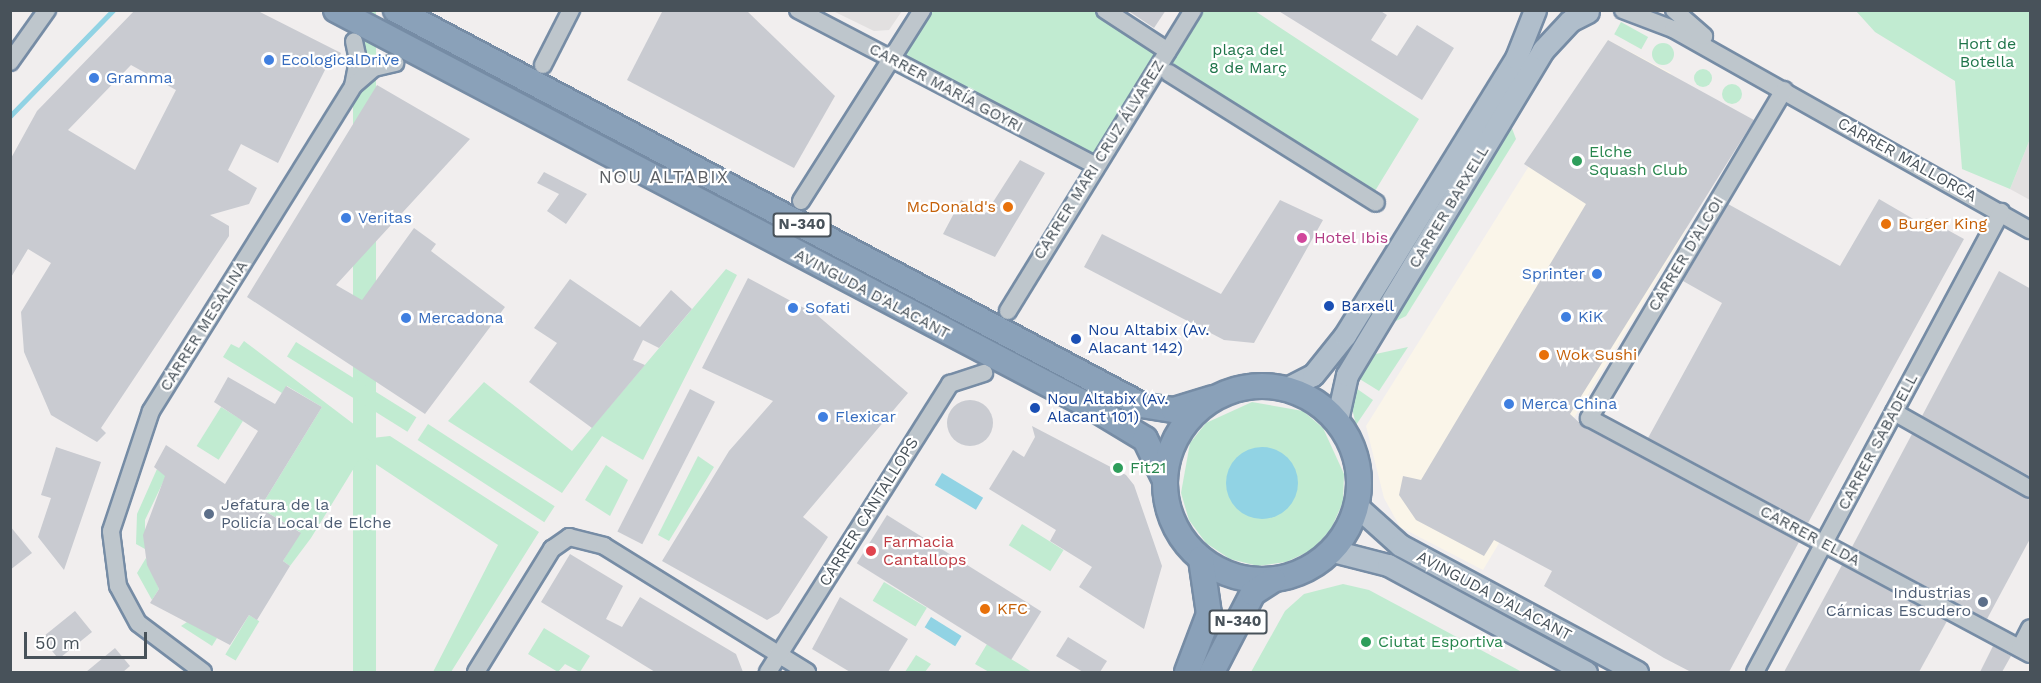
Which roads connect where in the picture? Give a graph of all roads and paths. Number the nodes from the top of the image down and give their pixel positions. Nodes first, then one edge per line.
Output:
1 (47, 10) edge
2 (336, 10) edge
3 (396, 10) edge
4 (571, 10) edge
5 (798, 10) edge
6 (922, 10) edge
7 (1104, 10) edge
8 (1192, 10) edge
9 (1535, 10) edge
10 (1623, 10) edge
11 (1674, 10) edge
12 (1591, 11) edge
13 (354, 41) dead end
14 (1168, 51) junction
15 (891, 59) junction
16 (10, 62) edge
17 (395, 63) dead end
18 (543, 65) dead end
19 (1169, 73) dead end
20 (353, 86) junction
21 (1784, 90) junction
22 (1094, 165) junction
23 (801, 201) dead end
24 (1376, 203) dead end
25 (2001, 212) junction
26 (2031, 230) edge
27 (1008, 311) dead end
28 (984, 373) dead end
29 (1287, 388) junction
30 (1213, 398) junction
31 (1894, 412) junction
32 (1589, 418) joint
33 (1337, 420) junction
34 (1164, 478) junction
35 (2031, 489) edge
36 (1360, 509) junction
37 (1824, 544) junction
38 (1333, 551) junction
39 (1201, 559) junction
40 (1273, 580) junction
41 (2031, 628) edge
42 (2025, 651) edge
43 (779, 655) junction
44 (203, 672) edge
45 (476, 672) edge
46 (768, 672) edge
47 (807, 672) edge
48 (1187, 672) edge
49 (1212, 672) edge
50 (1586, 672) edge
51 (1637, 672) edge
52 (1755, 672) edge

1 - 16 street
2 - 34 highway, AVINGUDA D'ALACANT / N-340
3 - 30 highway, AVINGUDA D'ALACANT / N-340
4 - 18 street
5 - 15 street, CARRER MARÍA GOYRI
6 - 15 street
7 - 14 street
8 - 14 street, CARRER MARI CRUZ ÁLVAREZ
9 - 29 main road, CARRER BARXELL
10 - 21 street, CARRER MALLORCA
11 - 21 street, CARRER MALLORCA
12 - 33 main road, CARRER BARXELL
13 - 20 street, CARRER MESALINA
14 - 22 street, CARRER MARI CRUZ ÁLVAREZ
15 - 22 street, CARRER MARÍA GOYRI
15 - 23 street
17 - 20 street, CARRER MESALINA
19 - 24 street
20 - 44 street, CARRER MESALINA
21 - 25 street, CARRER MALLORCA
21 - 32 street, CARRER D'ALCOI
22 - 27 street, CARRER MARI CRUZ ÁLVAREZ
25 - 26 street, CARRER MALLORCA
25 - 31 street, CARRER SABADELL
28 - 43 street, CARRER CANTALLOPS
29 - 30 highway, N-340
29 - 33 highway, N-340
30 - 34 highway, N-340
31 - 35 street
31 - 37 street, CARRER SABADELL
32 - 37 street, CARRER ELDA
33 - 36 highway, N-340
34 - 39 highway, N-340
36 - 38 highway, N-340
36 - 51 main road, AVINGUDA D'ALACANT
37 - 42 street, CARRER ELDA
37 - 52 street, CARRER SABADELL
38 - 40 highway, N-340
38 - 50 main road, AVINGUDA D'ALACANT
39 - 40 highway, N-340
39 - 48 highway, N-340
40 - 49 highway, N-340
41 - 42 street
43 - 45 street
43 - 46 street, CARRER CANTALLOPS
43 - 47 street

